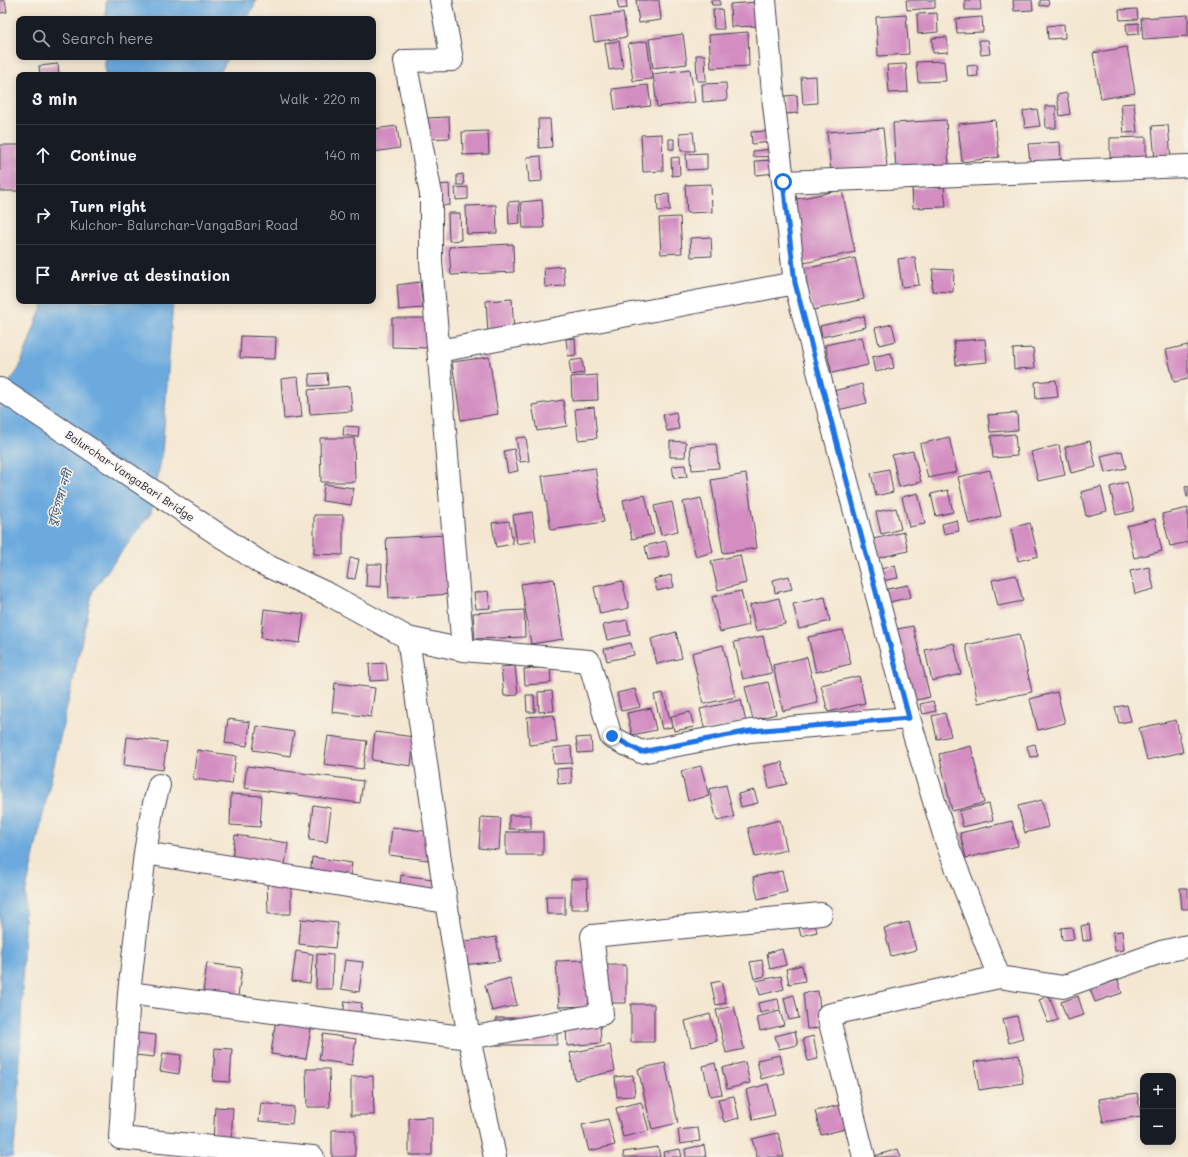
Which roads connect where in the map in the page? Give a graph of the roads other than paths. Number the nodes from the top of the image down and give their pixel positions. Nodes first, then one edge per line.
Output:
1 (442, 0) edge
2 (765, 0) edge
3 (1188, 166) edge
4 (783, 182) junction
5 (795, 283) junction
6 (439, 351) junction
7 (0, 389) edge
8 (408, 638) junction
9 (463, 650) junction
10 (909, 718) junction
11 (159, 785) dead end
12 (145, 854) junction
13 (446, 902) junction
14 (820, 914) dead end
15 (1188, 946) edge
16 (999, 977) junction
17 (129, 993) junction
18 (470, 1038) junction
19 (122, 1147) edge
20 (313, 1157) edge
21 (496, 1157) edge
22 (864, 1157) edge

1 - 6 street
2 - 4 street
3 - 4 street
4 - 5 street
5 - 6 street
5 - 10 street
6 - 9 street
7 - 8 street, Balurchar-VangaBari Bridge
8 - 9 street, Balurchar-VangaBari Bridge
8 - 13 street
9 - 10 street, Balurchar-VangaBari Bridge
10 - 16 street
11 - 12 street
12 - 13 street
12 - 17 street
13 - 18 street
14 - 18 street
15 - 16 street
16 - 22 street
17 - 18 street
17 - 19 street
18 - 21 street
19 - 20 street

